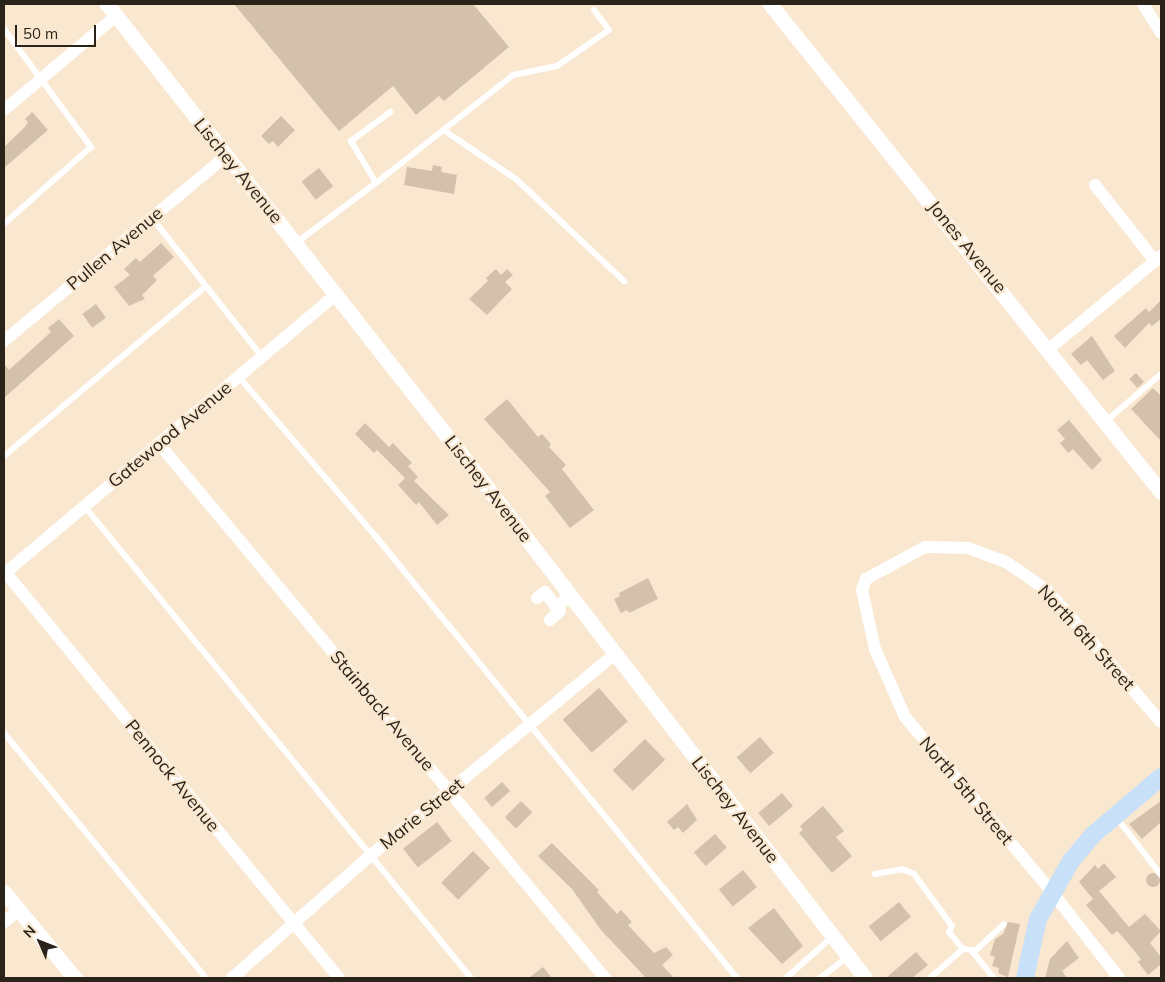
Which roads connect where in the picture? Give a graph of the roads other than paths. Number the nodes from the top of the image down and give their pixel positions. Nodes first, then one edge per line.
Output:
1 (770, 4) edge
2 (1143, 4) edge
3 (112, 10) edge
4 (594, 10) dead end
5 (4, 29) edge
6 (1161, 33) edge
7 (42, 78) junction
8 (4, 110) edge
9 (390, 112) dead end
10 (445, 131) junction
11 (226, 156) junction
12 (376, 183) junction
13 (1096, 185) dead end
14 (152, 218) junction
15 (4, 224) edge
16 (296, 243) junction
17 (1158, 259) edge
18 (624, 281) dead end
19 (206, 286) junction
20 (336, 295) junction
21 (4, 342) edge
22 (1049, 348) junction
23 (262, 357) junction
24 (1161, 374) edge
25 (239, 377) junction
26 (1106, 421) junction
27 (160, 445) junction
28 (4, 456) edge
29 (1161, 492) edge
30 (85, 507) junction
31 (5, 573) edge
32 (866, 579) joint
33 (570, 596) junction
34 (548, 607) dead end
35 (615, 654) junction
36 (1161, 722) edge
37 (528, 727) junction
38 (4, 733) edge
39 (1161, 777) edge
40 (450, 792) junction
41 (1115, 816) junction
42 (370, 856) junction
43 (875, 874) dead end
44 (1161, 875) edge
45 (4, 892) edge
46 (1052, 892) junction
47 (19, 910) junction
48 (4, 922) edge
49 (1004, 924) dead end
50 (294, 925) junction
51 (832, 938) junction
52 (963, 948) junction
53 (973, 952) junction
54 (848, 956) junction
55 (75, 978) edge
56 (206, 978) edge
57 (232, 978) edge
58 (339, 978) edge
59 (471, 978) edge
60 (605, 978) edge
61 (737, 978) edge
62 (786, 978) edge
63 (820, 978) edge
64 (865, 978) edge
65 (930, 978) edge
66 (994, 978) edge
67 (1025, 978) edge
68 (1119, 978) edge

1 - 22 street, Jones Avenue
2 - 6 street
3 - 7 street
3 - 11 street, Lischey Avenue
4 - 10 lane
5 - 7 lane
7 - 8 street
7 - 15 lane
9 - 12 lane
10 - 12 lane
10 - 18 lane
11 - 14 street, Pullen Avenue
11 - 16 street, Lischey Avenue
12 - 16 lane
13 - 17 street
14 - 19 lane
14 - 21 street, Pullen Avenue
16 - 20 street, Lischey Avenue
17 - 22 street
19 - 23 lane
19 - 28 lane
20 - 23 street, Gatewood Avenue
20 - 33 street, Lischey Avenue
22 - 26 street, Jones Avenue
23 - 25 street, Gatewood Avenue
24 - 26 lane
25 - 27 street, Gatewood Avenue
25 - 37 lane
26 - 29 street, Jones Avenue
27 - 30 street, Gatewood Avenue
27 - 40 street, Stainback Avenue
30 - 31 street, Gatewood Avenue
30 - 42 lane
31 - 50 street, Pennock Avenue
32 - 36 street, North 6th Street
32 - 46 street, North 5th Street
33 - 34 street
33 - 35 street, Lischey Avenue
35 - 37 street, Marie Street
35 - 51 street, Lischey Avenue
37 - 40 street, Marie Street
37 - 61 lane
38 - 56 lane
39 - 41 main road
40 - 42 street, Marie Street
40 - 60 street, Stainback Avenue
41 - 44 lane
41 - 46 main road
42 - 50 street, Marie Street
42 - 59 lane
43 - 52 lane
45 - 47 street
46 - 67 main road
46 - 68 street, North 5th Street
47 - 48 street
47 - 55 street
49 - 53 lane
50 - 57 street, Marie Street
50 - 58 street, Pennock Avenue
51 - 54 street, Lischey Avenue
51 - 62 lane
52 - 53 lane
52 - 65 lane
53 - 66 lane
54 - 63 lane
54 - 64 street, Lischey Avenue

